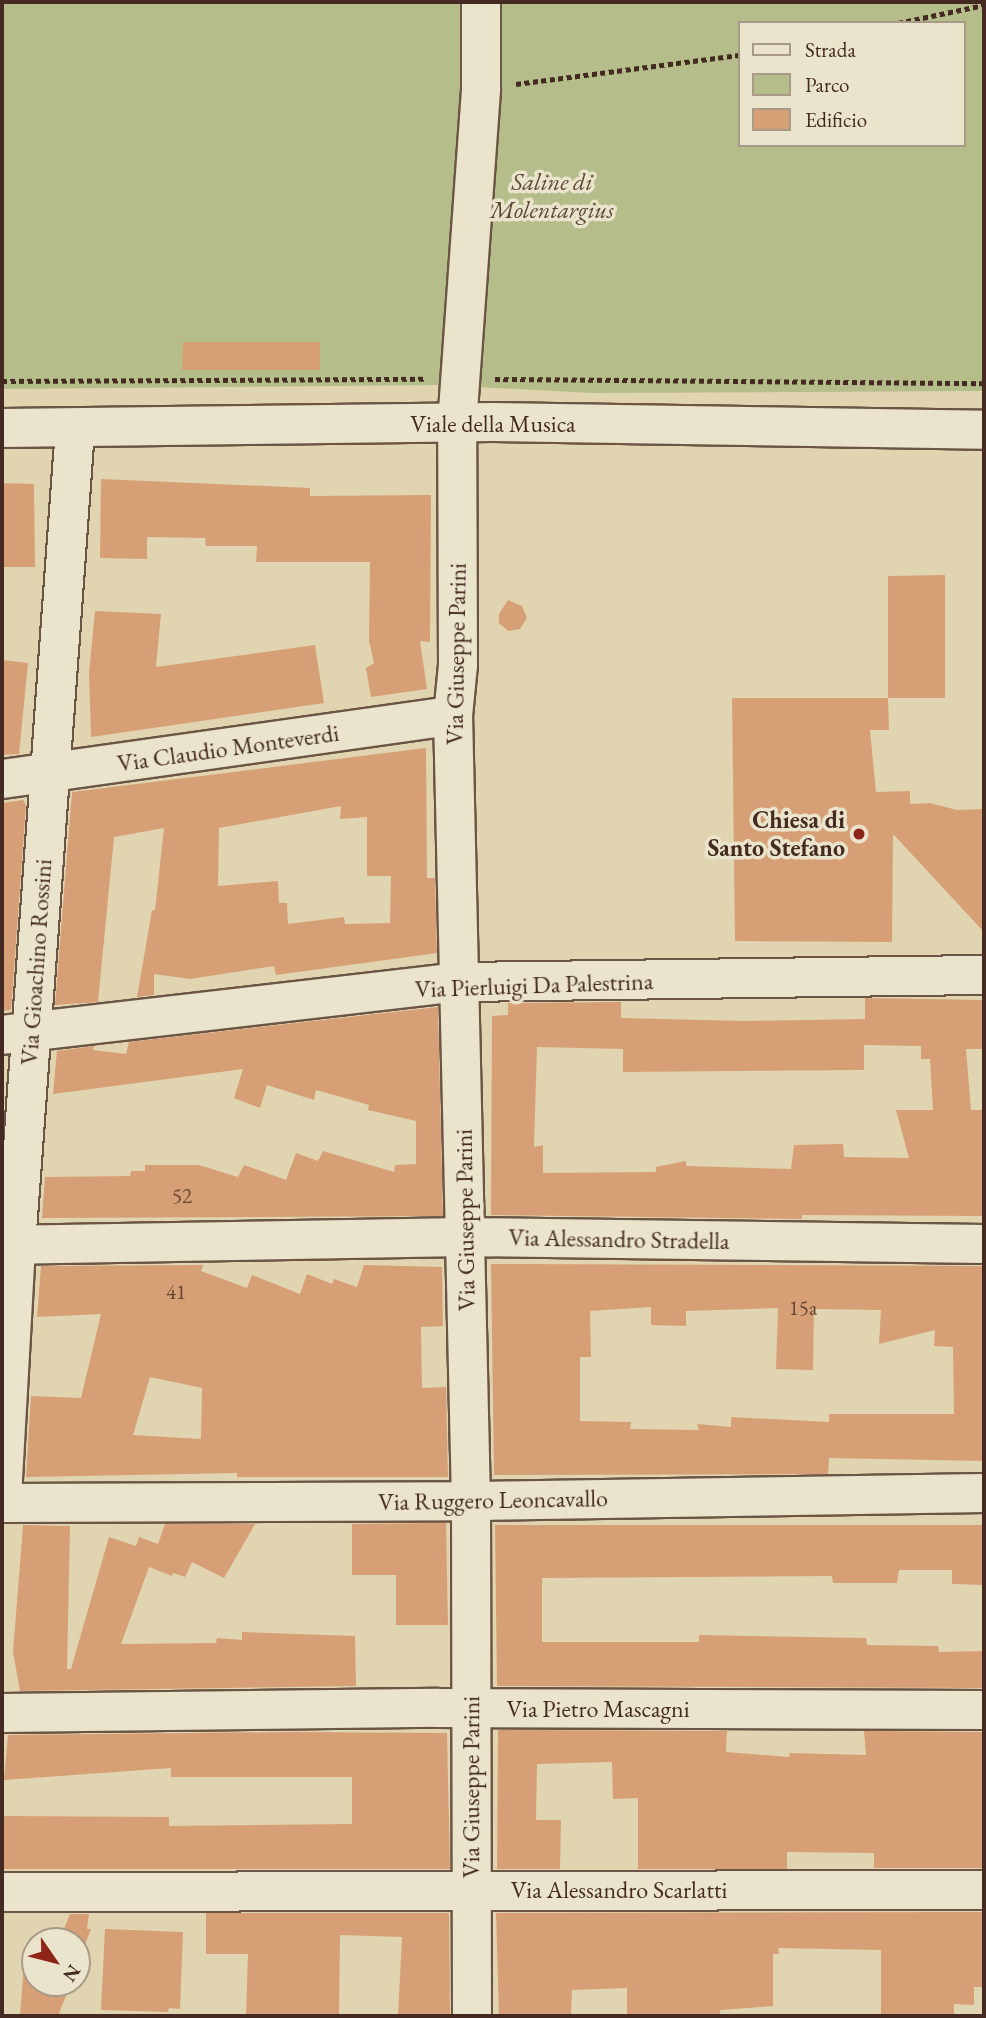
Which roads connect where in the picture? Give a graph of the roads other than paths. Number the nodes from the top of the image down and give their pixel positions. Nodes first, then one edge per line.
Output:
1 (481, 2) edge
2 (457, 425) junction
3 (2, 428) edge
4 (75, 428) junction
5 (984, 430) edge
6 (453, 716) junction
7 (50, 774) junction
8 (2, 779) edge
9 (984, 975) edge
10 (461, 982) junction
11 (17, 1033) edge
12 (465, 1237) junction
13 (9, 1244) edge
14 (984, 1244) edge
15 (984, 1493) edge
16 (2, 1497) edge
17 (471, 1501) junction
18 (2, 1503) edge
19 (471, 1709) junction
20 (984, 1710) edge
21 (2, 1713) edge
22 (984, 1889) edge
23 (472, 1890) junction
24 (2, 1892) edge
25 (472, 2016) edge

1 - 2 street, Via Giuseppe Parini
2 - 4 street, Viale della Musica
2 - 5 street, Viale della Musica
2 - 6 street, Via Giuseppe Parini
3 - 4 street, Viale della Musica
4 - 7 street, Via Gioachino Rossini
6 - 7 street, Via Claudio Monteverdi
6 - 10 street, Via Giuseppe Parini
7 - 8 street, Via Claudio Monteverdi
7 - 11 street, Via Gioachino Rossini
9 - 10 street, Via Pierluigi Da Palestrina
10 - 11 street, Via Pierluigi Da Palestrina
10 - 12 street, Via Giuseppe Parini
11 - 13 street, Via Gioachino Rossini
12 - 13 street, Via Alessandro Stradella
12 - 14 street, Via Alessandro Stradella
12 - 17 street, Via Giuseppe Parini
13 - 16 street, Via Gioachino Rossini
15 - 17 street, Via Ruggero Leoncavallo
17 - 18 street, Via Ruggero Leoncavallo
17 - 19 street, Via Giuseppe Parini
19 - 20 street, Via Pietro Mascagni
19 - 21 street, Via Pietro Mascagni
19 - 23 street, Via Giuseppe Parini
22 - 23 street, Via Alessandro Scarlatti
23 - 24 street, Via Alessandro Scarlatti
23 - 25 street, Via Giuseppe Parini

